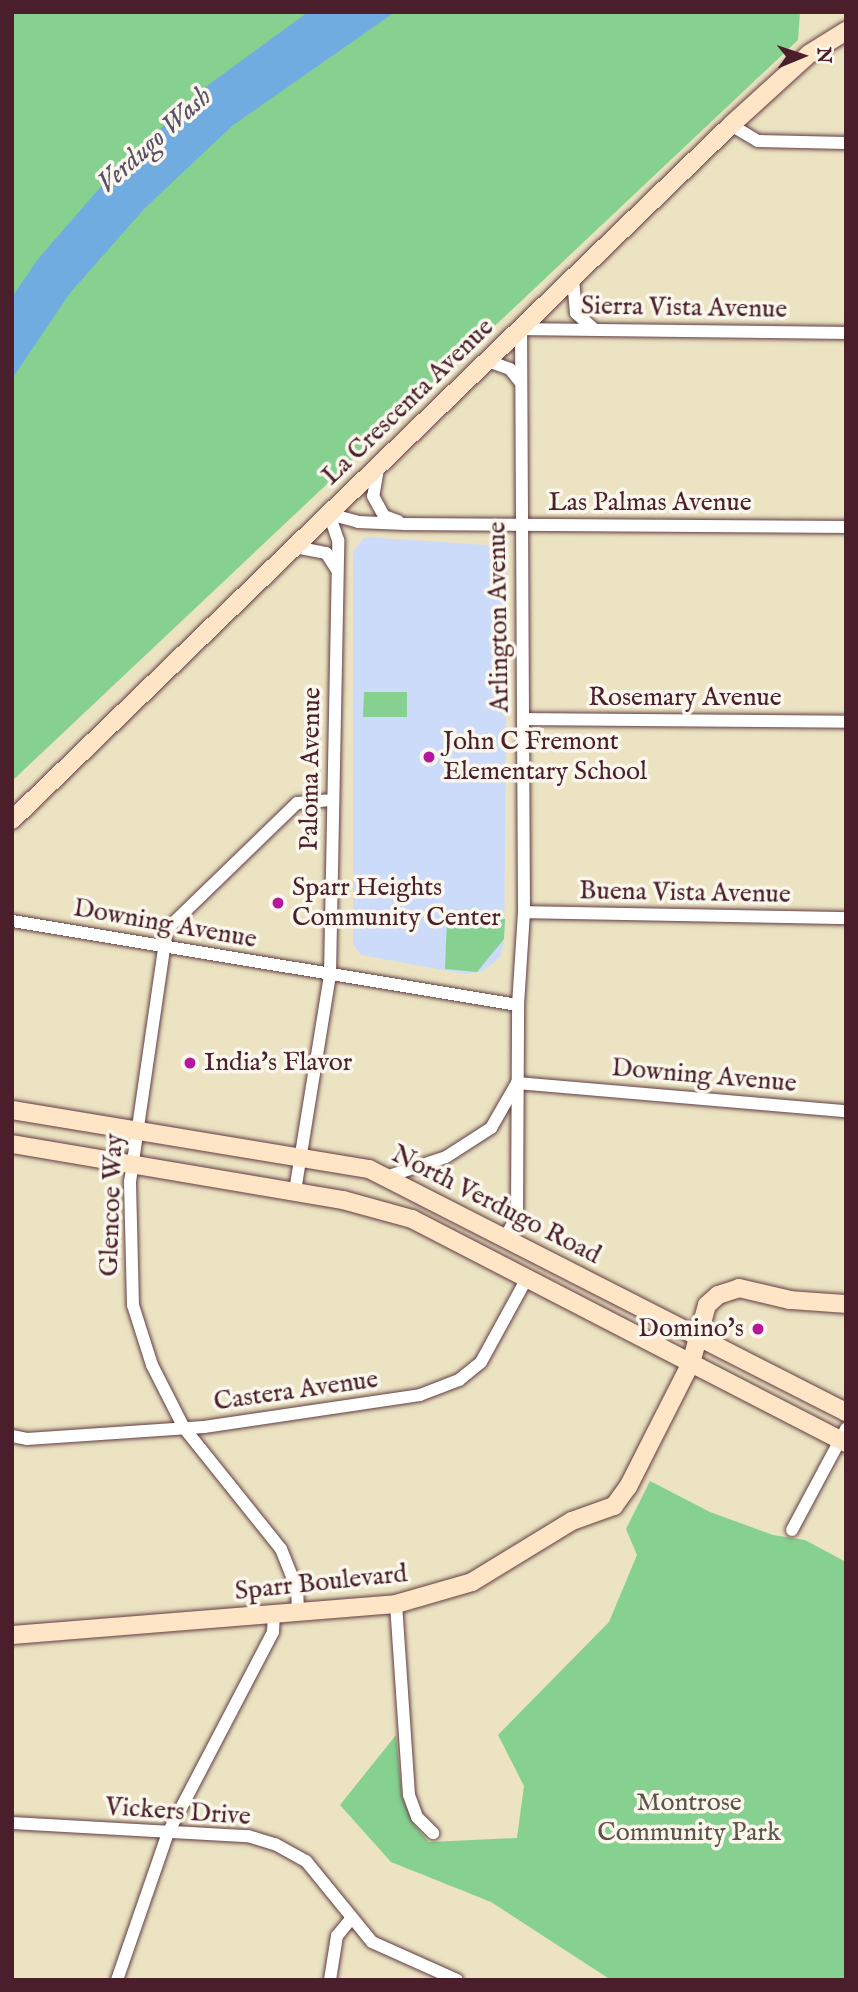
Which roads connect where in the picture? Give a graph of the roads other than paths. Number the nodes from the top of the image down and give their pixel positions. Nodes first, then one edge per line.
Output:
1 (846, 31) edge
2 (731, 125) junction
3 (846, 143) edge
4 (573, 279) junction
5 (522, 329) junction
6 (598, 330) junction
7 (846, 333) edge
8 (488, 361) junction
9 (522, 385) junction
10 (379, 467) junction
11 (329, 514) junction
12 (405, 524) junction
13 (521, 525) junction
14 (846, 527) edge
15 (295, 547) junction
16 (338, 572) junction
17 (523, 719) junction
18 (846, 722) edge
19 (333, 800) junction
20 (12, 820) edge
21 (524, 912) junction
22 (846, 918) edge
23 (12, 921) edge
24 (164, 947) junction
25 (330, 975) junction
26 (518, 1005) junction
27 (517, 1083) junction
28 (12, 1111) edge
29 (846, 1111) edge
30 (136, 1129) junction
31 (12, 1144) edge
32 (301, 1156) junction
33 (131, 1161) junction
34 (386, 1177) junction
35 (295, 1191) junction
36 (506, 1236) junction
37 (527, 1278) junction
38 (846, 1304) edge
39 (696, 1336) junction
40 (691, 1363) junction
41 (846, 1412) edge
42 (184, 1428) junction
43 (12, 1436) edge
44 (844, 1438) edge
45 (792, 1530) dead end
46 (396, 1604) junction
47 (298, 1613) junction
48 (274, 1614) junction
49 (12, 1635) edge
50 (12, 1824) edge
51 (168, 1833) junction
52 (433, 1833) dead end
53 (351, 1919) junction
54 (117, 1980) edge
55 (330, 1980) edge
56 (457, 1980) edge

1 - 2 main road, La Crescenta Avenue
2 - 3 street
2 - 4 main road, La Crescenta Avenue
4 - 5 main road, La Crescenta Avenue
4 - 6 street
5 - 6 street, Sierra Vista Avenue
5 - 8 main road, La Crescenta Avenue
5 - 9 street, Arlington Avenue
6 - 7 street, Sierra Vista Avenue
8 - 9 street
8 - 10 main road, La Crescenta Avenue
9 - 13 street, Arlington Avenue
10 - 11 main road, La Crescenta Avenue
10 - 12 street
11 - 12 street, Las Palmas Avenue
11 - 15 main road, La Crescenta Avenue
11 - 16 street, Paloma Avenue
12 - 13 street, Las Palmas Avenue
13 - 14 street, Las Palmas Avenue
13 - 17 street, Arlington Avenue
15 - 16 street
15 - 20 main road, La Crescenta Avenue
16 - 19 street, Paloma Avenue
17 - 18 street, Rosemary Avenue
17 - 21 street, Arlington Avenue
19 - 24 street, Glencoe Way
19 - 25 street, Paloma Avenue
21 - 22 street, Buena Vista Avenue
21 - 26 street, Arlington Avenue
23 - 24 street, Downing Avenue
24 - 25 street, Downing Avenue
24 - 30 street, Glencoe Way
25 - 26 street, Downing Avenue
25 - 32 street, Paloma Avenue
26 - 27 street, Arlington Avenue
27 - 29 street, Downing Avenue
27 - 34 street
27 - 36 street, Arlington Avenue
28 - 30 main road, North Verdugo Road
30 - 32 main road, North Verdugo Road
30 - 33 street, Glencoe Way
31 - 33 main road, North Verdugo Road
32 - 34 main road, North Verdugo Road
32 - 35 street, Paloma Avenue
33 - 35 main road, North Verdugo Road
33 - 42 street, Glencoe Way
34 - 36 main road, North Verdugo Road
35 - 37 main road, North Verdugo Road
36 - 39 main road, North Verdugo Road
37 - 40 main road, North Verdugo Road
37 - 42 street, Castera Avenue
38 - 39 main road
39 - 40 main road
39 - 41 main road, North Verdugo Road
40 - 44 main road, North Verdugo Road
40 - 46 main road, Sparr Boulevard
42 - 43 street, Castera Avenue
42 - 47 street, Glencoe Way
44 - 45 street
46 - 47 main road, Sparr Boulevard
46 - 52 street
47 - 48 main road, Sparr Boulevard
48 - 49 main road, Sparr Boulevard
48 - 51 street
50 - 51 street, Vickers Drive
51 - 53 street, Vickers Drive
51 - 54 street
53 - 55 street
53 - 56 street, Vickers Drive

